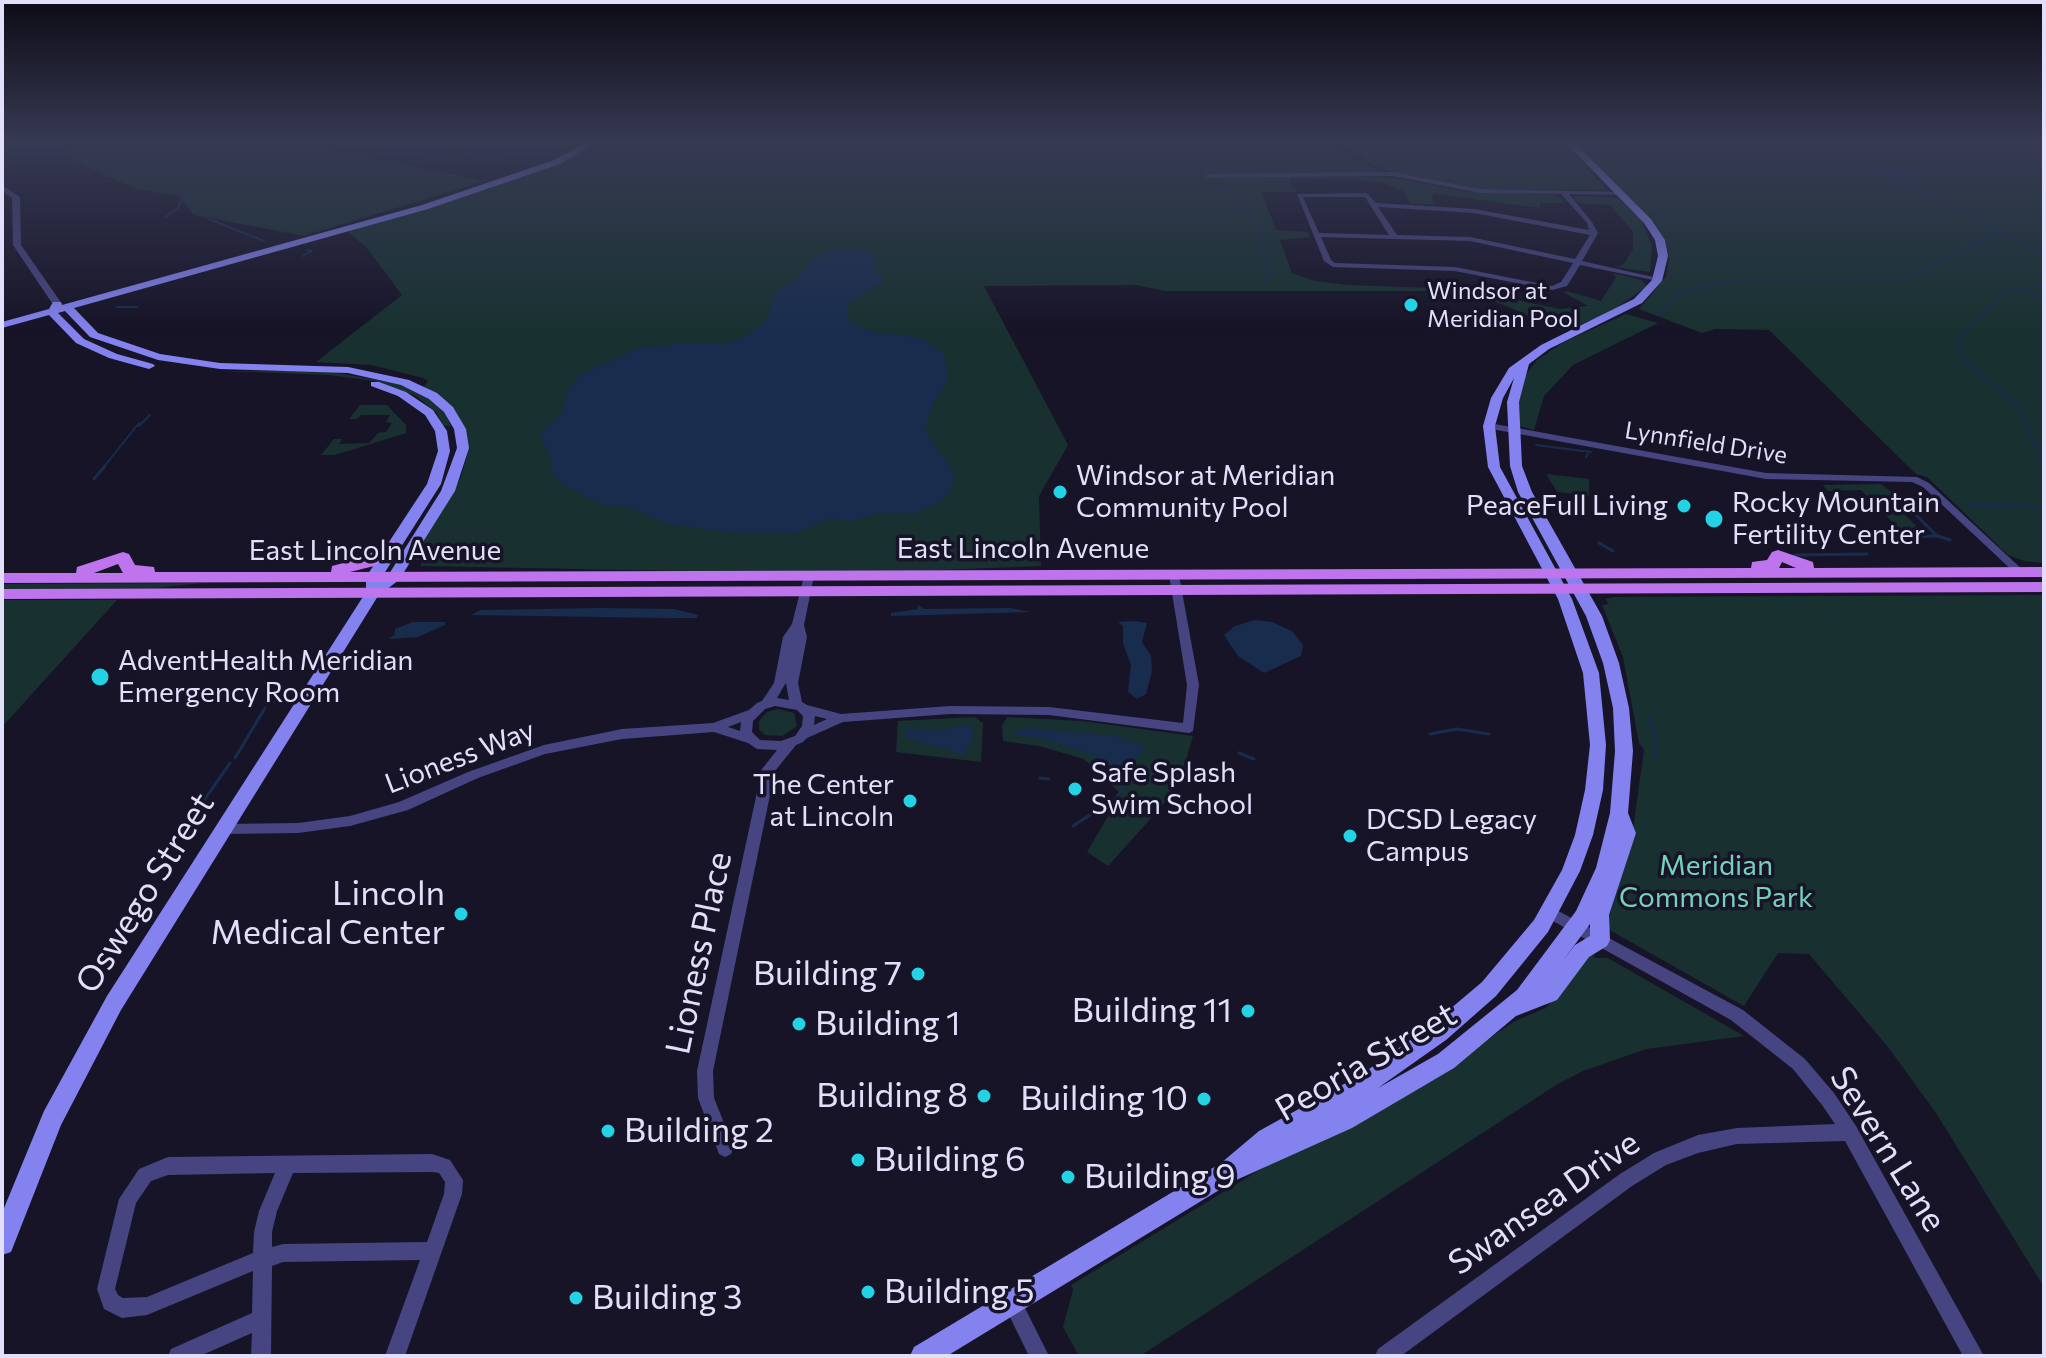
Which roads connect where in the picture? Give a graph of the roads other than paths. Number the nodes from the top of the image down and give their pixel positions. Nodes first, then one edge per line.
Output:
1 (16, 204) edge
2 (417, 204) edge
3 (433, 204) edge
4 (1305, 204) edge
5 (1574, 204) edge
6 (1632, 204) edge
7 (1376, 205) joint
8 (1594, 233) junction
9 (1316, 235) junction
10 (1393, 235) junction
11 (1578, 262) junction
12 (1658, 279) junction
13 (59, 308) junction
14 (2, 322) edge
15 (1524, 364) junction
16 (1489, 426) junction
17 (1512, 430) junction
18 (393, 546) junction
19 (2, 571) edge
20 (2020, 572) junction
21 (2044, 572) edge
22 (1550, 573) junction
23 (238, 577) junction
24 (394, 577) junction
25 (2, 578) edge
26 (197, 578) junction
27 (1578, 582) junction
28 (1176, 583) junction
29 (807, 584) junction
30 (373, 585) junction
31 (2044, 587) edge
32 (1932, 588) junction
33 (1560, 590) junction
34 (2, 594) edge
35 (798, 625) junction
36 (767, 704) junction
37 (801, 706) junction
38 (751, 714) junction
39 (841, 718) junction
40 (714, 727) junction
41 (805, 734) junction
42 (752, 741) junction
43 (791, 743) junction
44 (769, 769) junction
45 (1619, 813) junction
46 (223, 829) junction
47 (1549, 912) junction
48 (1576, 927) junction
49 (1600, 940) junction
50 (1511, 1008) junction
51 (1850, 1132) junction
52 (725, 1148) dead end
53 (288, 1165) junction
54 (1226, 1173) junction
55 (2, 1243) edge
56 (431, 1251) junction
57 (260, 1259) junction
58 (1012, 1303) junction
59 (259, 1320) junction
60 (178, 1356) edge
61 (261, 1356) edge
62 (395, 1356) edge
63 (923, 1356) edge
64 (1039, 1356) edge
65 (1385, 1356) edge
66 (1974, 1356) edge

1 - 13 street
2 - 13 main road
3 - 13 main road
4 - 9 street
5 - 8 street
6 - 12 main road
7 - 8 street
7 - 10 street
8 - 11 street
9 - 10 street
9 - 11 street
10 - 11 street
11 - 12 street
12 - 15 main road
13 - 14 main road
13 - 18 main road, Oswego Street
13 - 24 main road
15 - 16 main road
15 - 17 main road, Peoria Street
16 - 17 street, Lynnfield Drive
16 - 22 main road
17 - 20 street, Lynnfield Drive
17 - 27 main road, Peoria Street
18 - 23 main road
18 - 30 main road, Oswego Street
19 - 26 main road
20 - 21 main road, East Lincoln Avenue
20 - 27 main road, East Lincoln Avenue
20 - 32 main road
22 - 27 main road, East Lincoln Avenue
22 - 28 main road, East Lincoln Avenue
22 - 33 main road, Peoria Street
23 - 26 main road, East Lincoln Avenue
23 - 30 main road, East Lincoln Avenue
24 - 29 main road, East Lincoln Avenue
24 - 30 main road, East Lincoln Avenue
25 - 26 main road, East Lincoln Avenue
27 - 32 main road, East Lincoln Avenue
27 - 33 main road, East Lincoln Avenue
27 - 45 main road, Peoria Street
28 - 29 main road, East Lincoln Avenue
28 - 33 main road, East Lincoln Avenue
28 - 39 street
29 - 30 main road, East Lincoln Avenue
29 - 35 street
30 - 34 main road, East Lincoln Avenue
30 - 46 main road, Oswego Street
31 - 32 main road, East Lincoln Avenue
33 - 47 main road, Peoria Street
35 - 36 street
35 - 37 street
36 - 37 street
36 - 38 street
37 - 39 street
37 - 41 street
38 - 40 street, Lioness Way
38 - 42 street
39 - 41 street
40 - 42 street, Lioness Way
40 - 46 street, Lioness Way
41 - 43 street
42 - 43 street
42 - 44 street
43 - 44 street, Lioness Place
44 - 52 street, Lioness Place
45 - 48 main road, Peoria Street
45 - 49 main road
46 - 55 main road, Oswego Street
47 - 48 street, Severn Lane
47 - 54 main road, Peoria Street
48 - 49 street, Severn Lane
48 - 50 main road, Peoria Street
49 - 50 main road
49 - 51 street, Severn Lane
50 - 54 main road, Peoria Street
51 - 65 street, Swansea Drive
51 - 66 street, Severn Lane
53 - 56 street
53 - 57 street
53 - 57 street
54 - 58 main road, Peoria Street
56 - 57 street
56 - 62 street
57 - 59 street
58 - 63 main road, Peoria Street
58 - 64 street
59 - 60 street
59 - 61 street

